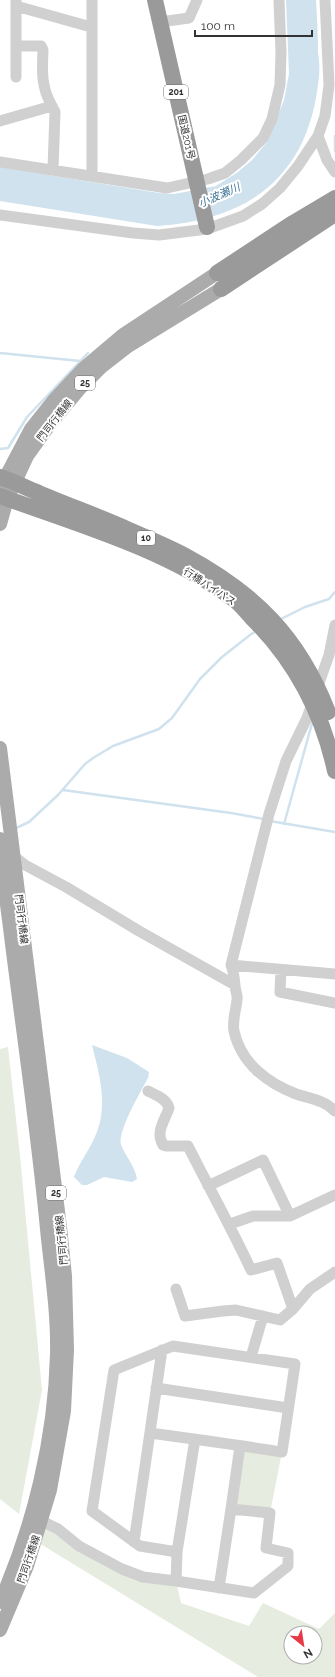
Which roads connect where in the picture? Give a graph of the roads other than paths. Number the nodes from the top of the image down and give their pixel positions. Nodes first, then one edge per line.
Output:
1 (92, 0) edge
2 (155, 0) edge
3 (197, 0) edge
4 (279, 0) edge
5 (325, 0) edge
6 (16, 3) edge
7 (160, 22) junction
8 (91, 27) junction
9 (16, 46) junction
10 (16, 77) dead end
11 (52, 106) junction
12 (0, 121) edge
13 (318, 136) junction
14 (0, 162) edge
15 (53, 169) junction
16 (335, 172) edge
17 (92, 175) junction
18 (197, 183) junction
19 (335, 198) edge
20 (335, 214) edge
21 (0, 215) edge
22 (206, 227) dead end
23 (217, 273) joint
24 (220, 289) joint
25 (4, 487) edge
26 (0, 524) edge
27 (335, 625) edge
28 (315, 693) junction
29 (335, 730) edge
30 (0, 748) edge
31 (335, 771) edge
32 (5, 824) edge
33 (5, 845) edge
34 (232, 964) junction
35 (281, 970) junction
36 (335, 974) edge
37 (235, 985) junction
38 (335, 1003) edge
39 (148, 1091) dead end
40 (335, 1111) edge
41 (208, 1186) junction
42 (335, 1195) edge
43 (290, 1216) junction
44 (230, 1224) junction
45 (335, 1272) edge
46 (176, 1289) dead end
47 (293, 1309) junction
48 (263, 1316) junction
49 (162, 1350) junction
50 (250, 1357) junction
51 (156, 1388) junction
52 (288, 1408) junction
53 (150, 1433) junction
54 (195, 1439) junction
55 (240, 1446) junction
56 (231, 1509) junction
57 (36, 1519) junction
58 (134, 1542) junction
59 (177, 1552) junction
60 (176, 1581) junction
61 (219, 1588) junction
62 (0, 1602) edge
63 (0, 1630) edge

1 - 8 street
2 - 7 highway, 国道201号 / 201
3 - 7 street
4 - 18 street
5 - 13 street
6 - 8 street
6 - 9 street
7 - 18 highway, 国道201号 / 201
8 - 17 street
9 - 10 street
9 - 11 street
11 - 12 street
11 - 15 street
13 - 16 street
13 - 21 street
14 - 15 street
15 - 17 street
17 - 18 street
18 - 22 highway, 国道201号 / 201
19 - 23 highway
20 - 24 highway
23 - 25 main road, 門司行橋線 / 25
24 - 25 main road, 門司行橋線 / 25
25 - 26 main road, 門司行橋線 / 25
25 - 28 highway, 行橋バイパス / 10
27 - 28 street
28 - 29 highway, 行橋バイパス / 10
28 - 31 highway, 行橋バイパス / 10
28 - 34 street
30 - 32 main road, 門司行橋線 / 25
32 - 33 main road, 門司行橋線 / 25
33 - 37 street
33 - 57 main road, 門司行橋線 / 25
34 - 35 street
34 - 37 street
35 - 36 street
35 - 38 street
37 - 40 street
39 - 41 street
41 - 43 street
41 - 44 street
42 - 43 street
43 - 44 street
44 - 47 street
45 - 47 street
46 - 48 street
47 - 48 street
48 - 50 street
49 - 50 street
49 - 51 street
49 - 58 street
50 - 52 street
51 - 52 street
51 - 53 street
52 - 55 street
53 - 54 street
53 - 58 street
54 - 55 street
54 - 59 street
55 - 56 street
56 - 61 street
56 - 61 street
57 - 60 street
57 - 62 main road, 門司行橋線 / 25
57 - 63 main road, 門司行橋線 / 25
58 - 59 street
59 - 60 street
60 - 61 street

